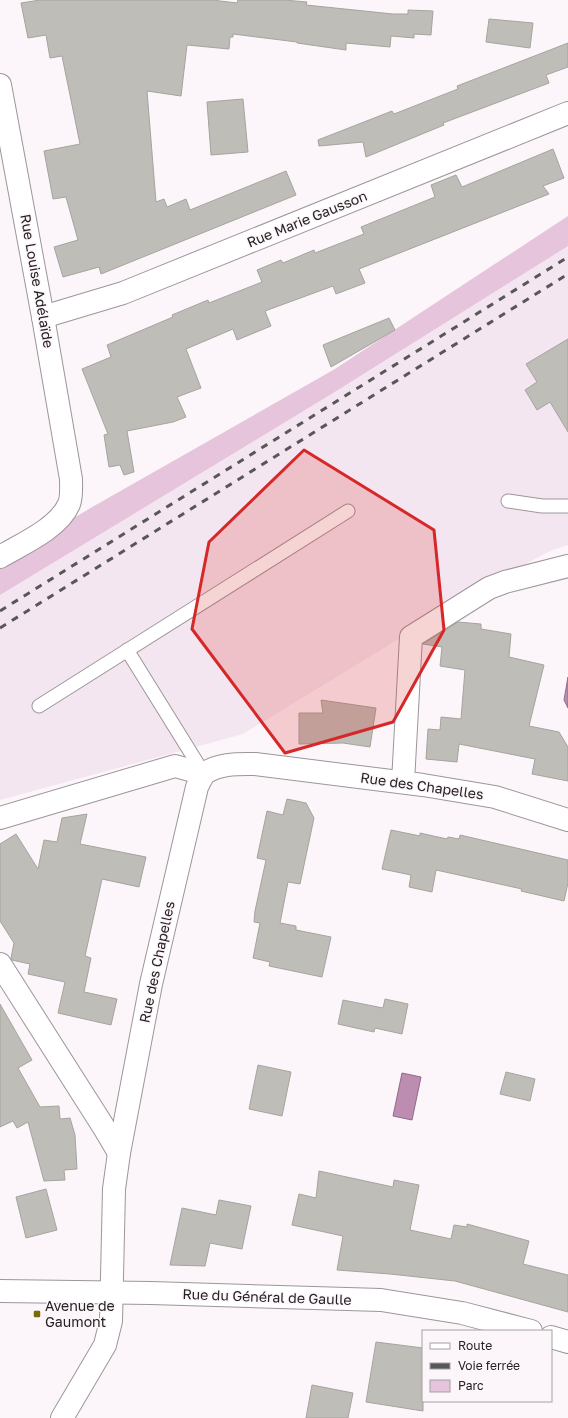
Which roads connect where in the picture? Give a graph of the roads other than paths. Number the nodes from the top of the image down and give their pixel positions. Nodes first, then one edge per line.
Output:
1 (0, 85) edge
2 (568, 113) edge
3 (43, 317) junction
4 (508, 501) dead end
5 (568, 506) edge
6 (348, 511) dead end
7 (0, 557) edge
8 (568, 566) edge
9 (127, 650) junction
10 (39, 706) dead end
11 (204, 774) junction
12 (403, 782) junction
13 (0, 818) edge
14 (568, 820) edge
15 (0, 964) edge
16 (118, 1153) junction
17 (0, 1291) edge
18 (112, 1293) junction
19 (527, 1330) edge
20 (552, 1337) edge
21 (568, 1342) edge
22 (62, 1418) edge

1 - 3 street, Rue Louise Adélaïde
2 - 3 street, Rue Marie Gausson
3 - 7 street, Rue Louise Adélaïde
4 - 5 lane
6 - 9 lane
8 - 12 street
9 - 10 lane
9 - 11 lane
11 - 12 street, Rue des Chapelles
11 - 13 street
11 - 16 street, Rue des Chapelles
12 - 14 street, Rue des Chapelles
15 - 16 street
16 - 18 street, Rue des Chapelles
17 - 18 street, Rue du Général de Gaulle
18 - 19 street, Rue du Général de Gaulle
18 - 22 street, Rue des Chapelles
20 - 21 street

